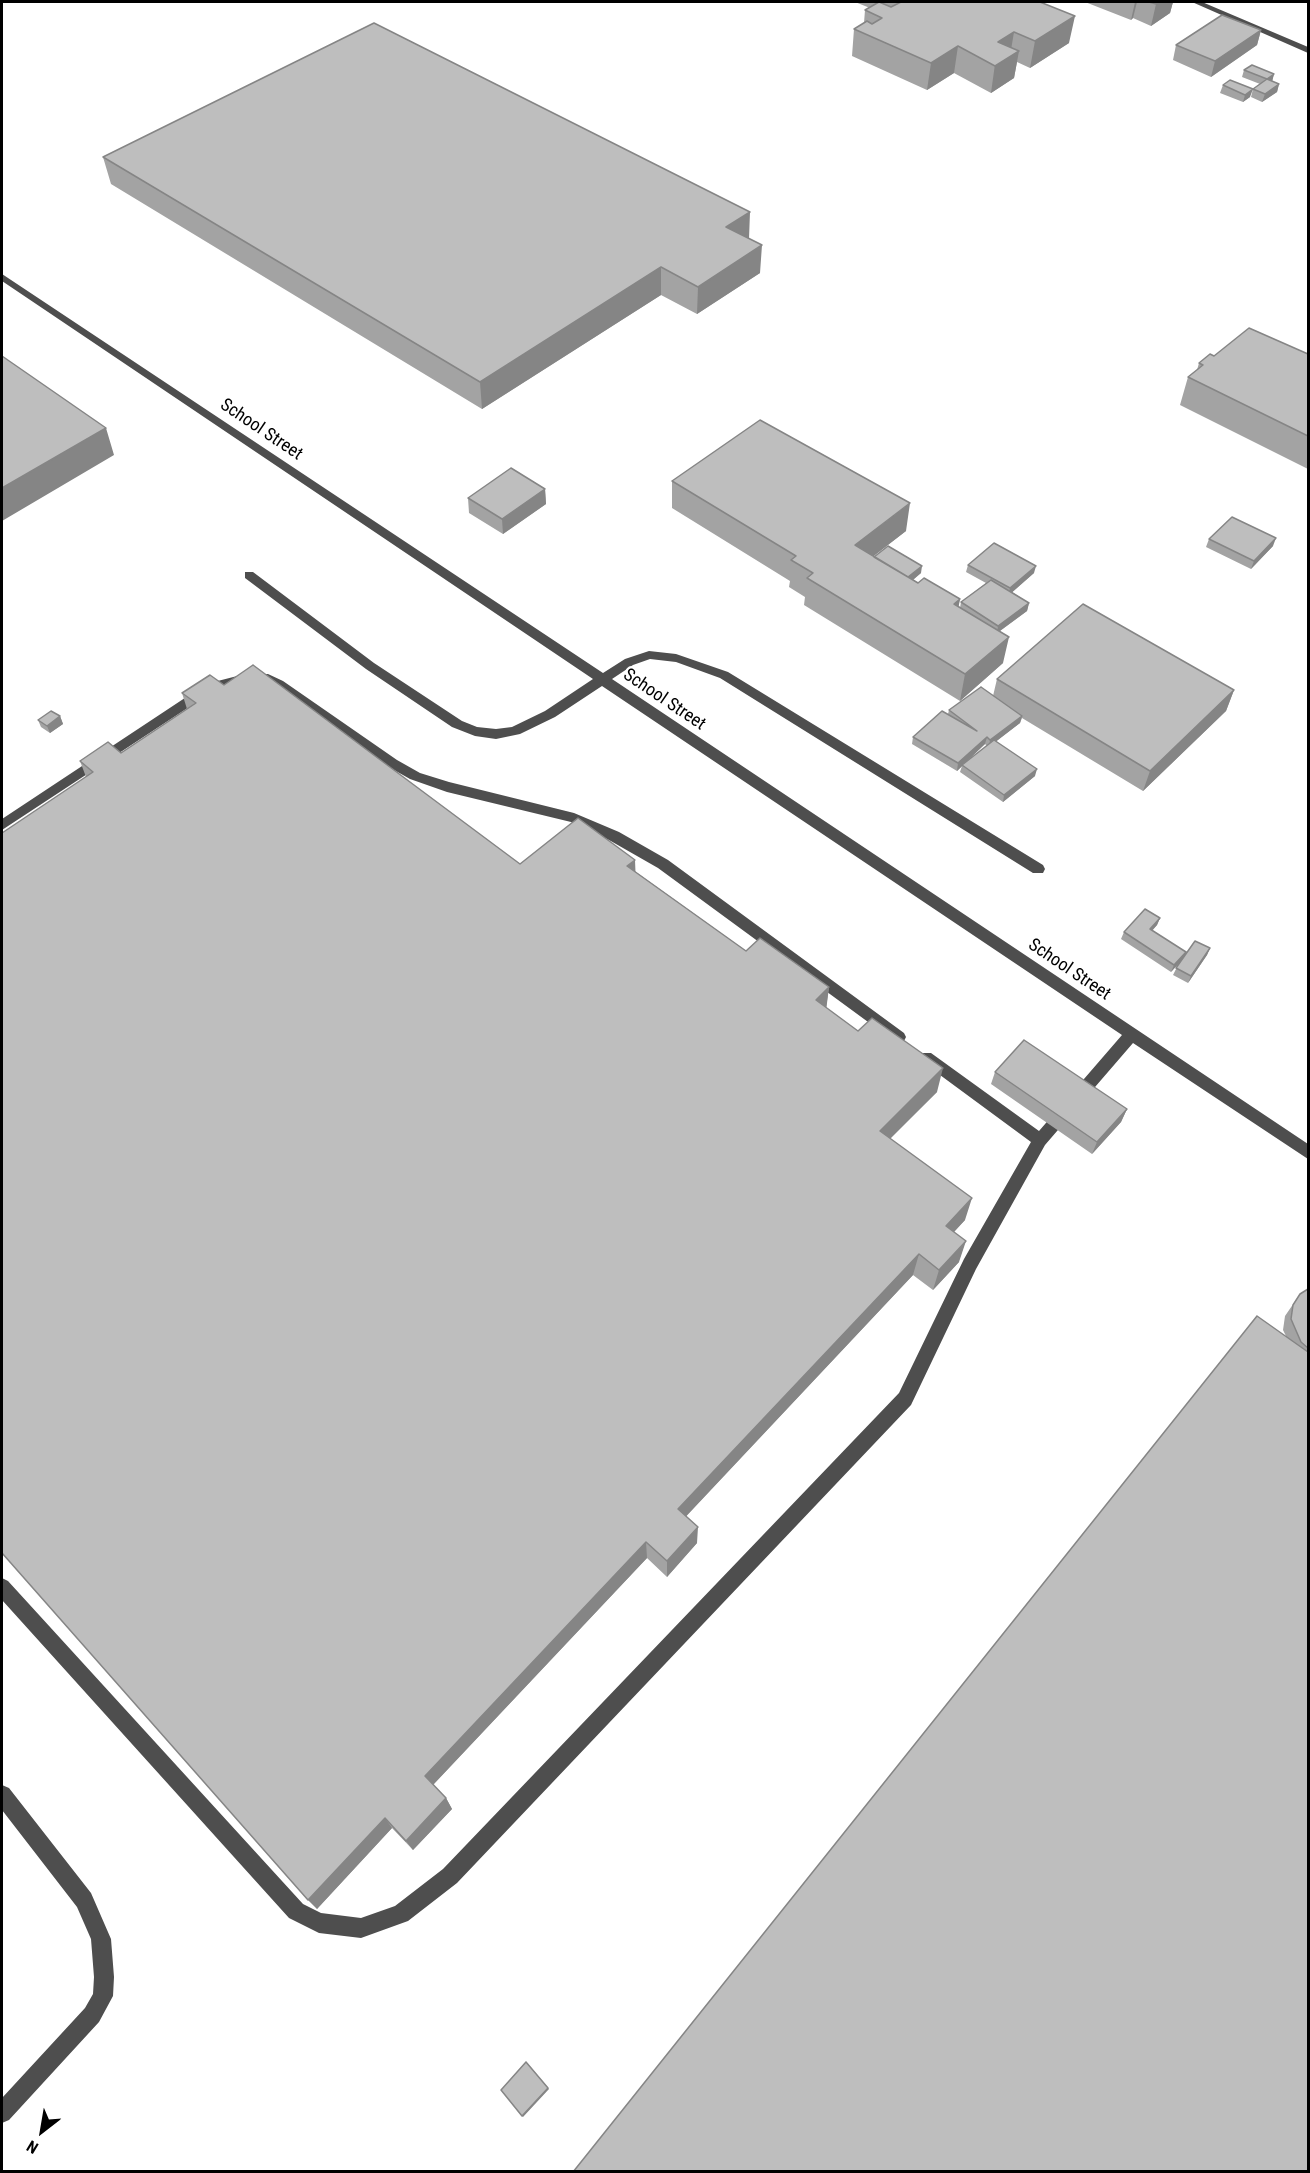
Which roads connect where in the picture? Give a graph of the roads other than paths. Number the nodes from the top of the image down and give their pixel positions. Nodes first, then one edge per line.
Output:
1 (1196, 2) edge
2 (1308, 50) edge
3 (2, 277) edge
4 (249, 575) dead end
5 (602, 680) junction
6 (2, 825) edge
7 (1038, 869) dead end
8 (1132, 1034) junction
9 (1040, 1140) junction
10 (1308, 1152) edge
11 (2, 1587) edge
12 (2, 1795) edge
13 (2, 2114) edge

1 - 2 street
3 - 5 street, School Street
4 - 5 street
5 - 7 street
5 - 8 street, School Street
6 - 9 street
8 - 9 street
8 - 10 street, School Street
9 - 11 street
12 - 13 street

